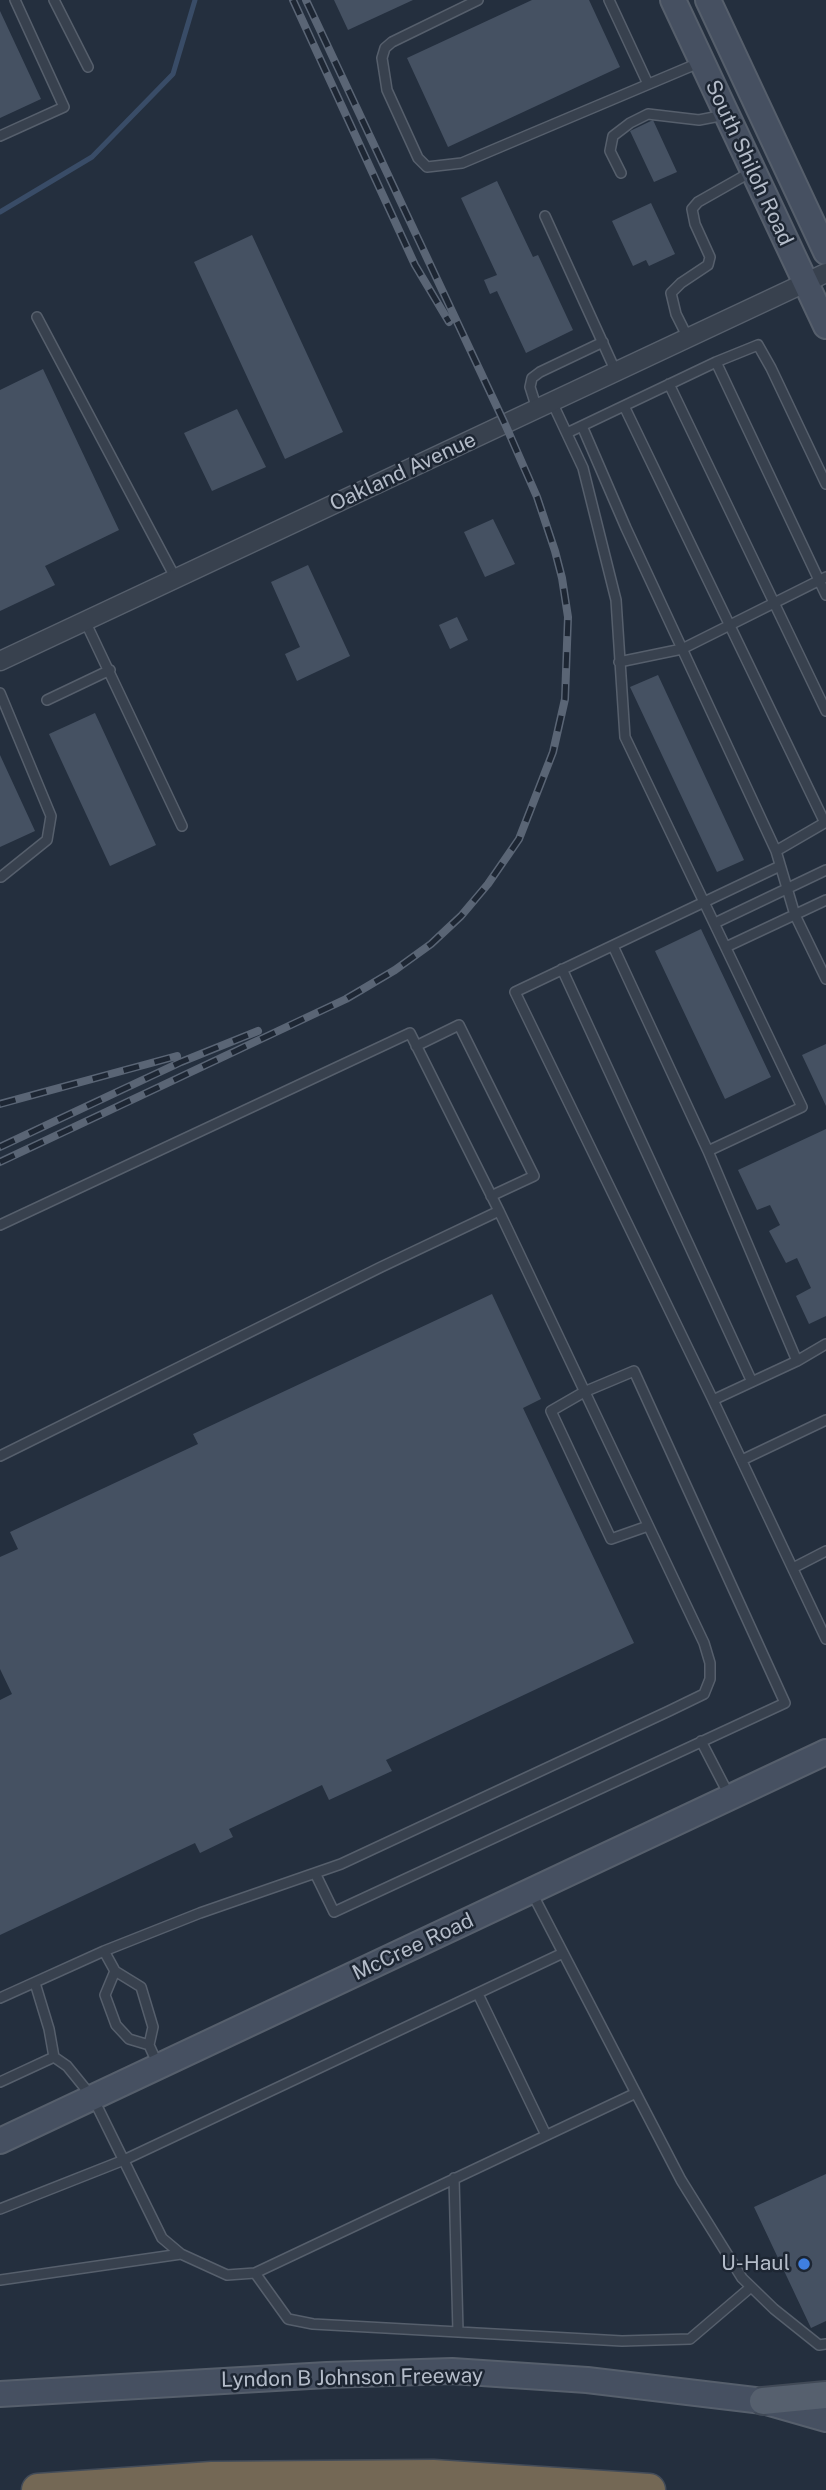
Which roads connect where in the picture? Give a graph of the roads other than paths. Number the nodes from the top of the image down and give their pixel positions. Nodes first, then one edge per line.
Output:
1 (15, 0) edge
2 (54, 0) edge
3 (478, 0) edge
4 (609, 0) edge
5 (673, 0) edge
6 (708, 0) edge
7 (701, 62) junction
8 (88, 67) dead end
9 (648, 84) junction
10 (726, 115) junction
11 (0, 136) edge
12 (753, 171) junction
13 (621, 173) dead end
14 (545, 216) dead end
15 (826, 252) edge
16 (816, 278) edge
17 (37, 317) dead end
18 (826, 326) edge
19 (688, 338) junction
20 (603, 342) junction
21 (716, 362) junction
22 (616, 372) junction
23 (669, 384) junction
24 (545, 406) junction
25 (624, 406) junction
26 (582, 426) junction
27 (567, 433) junction
28 (826, 484) edge
29 (176, 579) junction
30 (822, 579) edge
31 (826, 595) edge
32 (774, 603) junction
33 (85, 621) junction
34 (730, 625) junction
35 (682, 649) junction
36 (0, 661) edge
37 (620, 662) junction
38 (110, 670) junction
39 (0, 693) edge
40 (47, 699) dead end
41 (826, 711) edge
42 (826, 822) edge
43 (183, 826) dead end
44 (776, 851) junction
45 (780, 866) junction
46 (826, 870) edge
47 (1, 877) edge
48 (786, 888) junction
49 (826, 900) edge
50 (705, 901) junction
51 (795, 915) junction
52 (715, 922) junction
53 (613, 946) junction
54 (726, 947) junction
55 (562, 969) junction
56 (826, 979) edge
57 (416, 1046) junction
58 (708, 1151) junction
59 (491, 1196) junction
60 (499, 1211) junction
61 (0, 1225) edge
62 (826, 1344) edge
63 (797, 1361) junction
64 (752, 1382) junction
65 (584, 1392) junction
66 (713, 1401) junction
67 (826, 1420) edge
68 (0, 1456) edge
69 (741, 1460) junction
70 (648, 1526) junction
71 (826, 1551) edge
72 (793, 1568) junction
73 (826, 1639) edge
74 (701, 1741) junction
75 (826, 1752) edge
76 (730, 1797) junction
77 (315, 1873) junction
78 (531, 1891) junction
79 (104, 1951) junction
80 (563, 1953) junction
81 (115, 1971) junction
82 (35, 1983) junction
83 (478, 1994) junction
84 (0, 1998) edge
85 (154, 2056) junction
86 (54, 2057) junction
87 (0, 2082) edge
88 (636, 2093) junction
89 (93, 2098) junction
90 (546, 2135) junction
91 (0, 2141) edge
92 (124, 2160) junction
93 (454, 2178) junction
94 (0, 2209) edge
95 (181, 2254) junction
96 (255, 2273) junction
97 (0, 2280) edge
98 (751, 2287) junction
99 (458, 2332) junction
100 (826, 2344) edge
101 (0, 2394) edge
102 (826, 2395) edge
103 (763, 2402) junction
104 (826, 2419) edge
105 (38, 2490) edge
106 (649, 2490) edge

1 - 11 lane
2 - 8 lane
3 - 9 lane
4 - 9 lane
5 - 7 main road, South Shiloh Road
6 - 15 main road, South Shiloh Road
7 - 9 lane
7 - 10 main road, South Shiloh Road
10 - 12 main road, South Shiloh Road
10 - 13 lane
12 - 16 main road, South Shiloh Road
12 - 19 lane
14 - 20 lane
16 - 18 main road, South Shiloh Road
16 - 19 street, Oakland Avenue
17 - 29 lane
19 - 22 street, Oakland Avenue
20 - 22 lane
20 - 24 lane
21 - 23 lane
21 - 28 lane
21 - 30 lane
22 - 24 street, Oakland Avenue
23 - 25 lane
23 - 32 lane
24 - 27 lane
24 - 29 street, Oakland Avenue
25 - 26 lane
25 - 34 lane
26 - 27 lane
26 - 35 lane
27 - 37 lane
29 - 33 street, Oakland Avenue
30 - 31 lane
30 - 32 lane
32 - 34 lane
32 - 41 lane
33 - 36 street, Oakland Avenue
33 - 38 lane
34 - 35 lane
34 - 42 lane
35 - 37 lane
35 - 44 lane
37 - 50 lane
38 - 40 lane
38 - 43 lane
39 - 47 lane
42 - 44 lane
44 - 45 lane
45 - 48 lane
45 - 50 lane
46 - 48 lane
48 - 51 lane
48 - 52 lane
49 - 51 lane
50 - 52 lane
50 - 53 lane
51 - 54 lane
51 - 56 lane
52 - 54 lane
53 - 55 lane
53 - 58 lane
54 - 58 lane
55 - 64 lane
55 - 66 lane
57 - 59 lane
57 - 59 lane
57 - 61 lane
58 - 63 lane
59 - 60 lane
60 - 65 lane
60 - 68 lane
62 - 63 lane
63 - 64 lane
64 - 66 lane
65 - 70 lane
65 - 70 lane
65 - 74 lane
66 - 69 lane
67 - 69 lane
69 - 72 lane
70 - 77 lane
71 - 72 lane
72 - 73 lane
74 - 76 lane
74 - 77 lane
75 - 76 main road, McCree Road
76 - 78 main road, McCree Road
77 - 79 lane
78 - 80 lane
78 - 85 main road, McCree Road
79 - 81 lane
79 - 82 lane
80 - 83 lane
80 - 88 lane
81 - 85 lane
81 - 85 lane
82 - 84 lane
82 - 86 lane
83 - 90 lane
83 - 92 lane
85 - 89 main road, McCree Road
86 - 87 lane
86 - 89 lane
88 - 90 lane
88 - 98 lane
89 - 91 main road, McCree Road
89 - 92 lane
90 - 93 lane
92 - 94 lane
92 - 95 lane
93 - 96 lane
93 - 99 lane
95 - 96 lane
95 - 97 lane
96 - 99 lane
98 - 99 lane
98 - 100 lane
101 - 103 main road, Lyndon B Johnson Freeway
102 - 103 main road
103 - 104 main road, Lyndon B Johnson Freeway
105 - 106 highway

